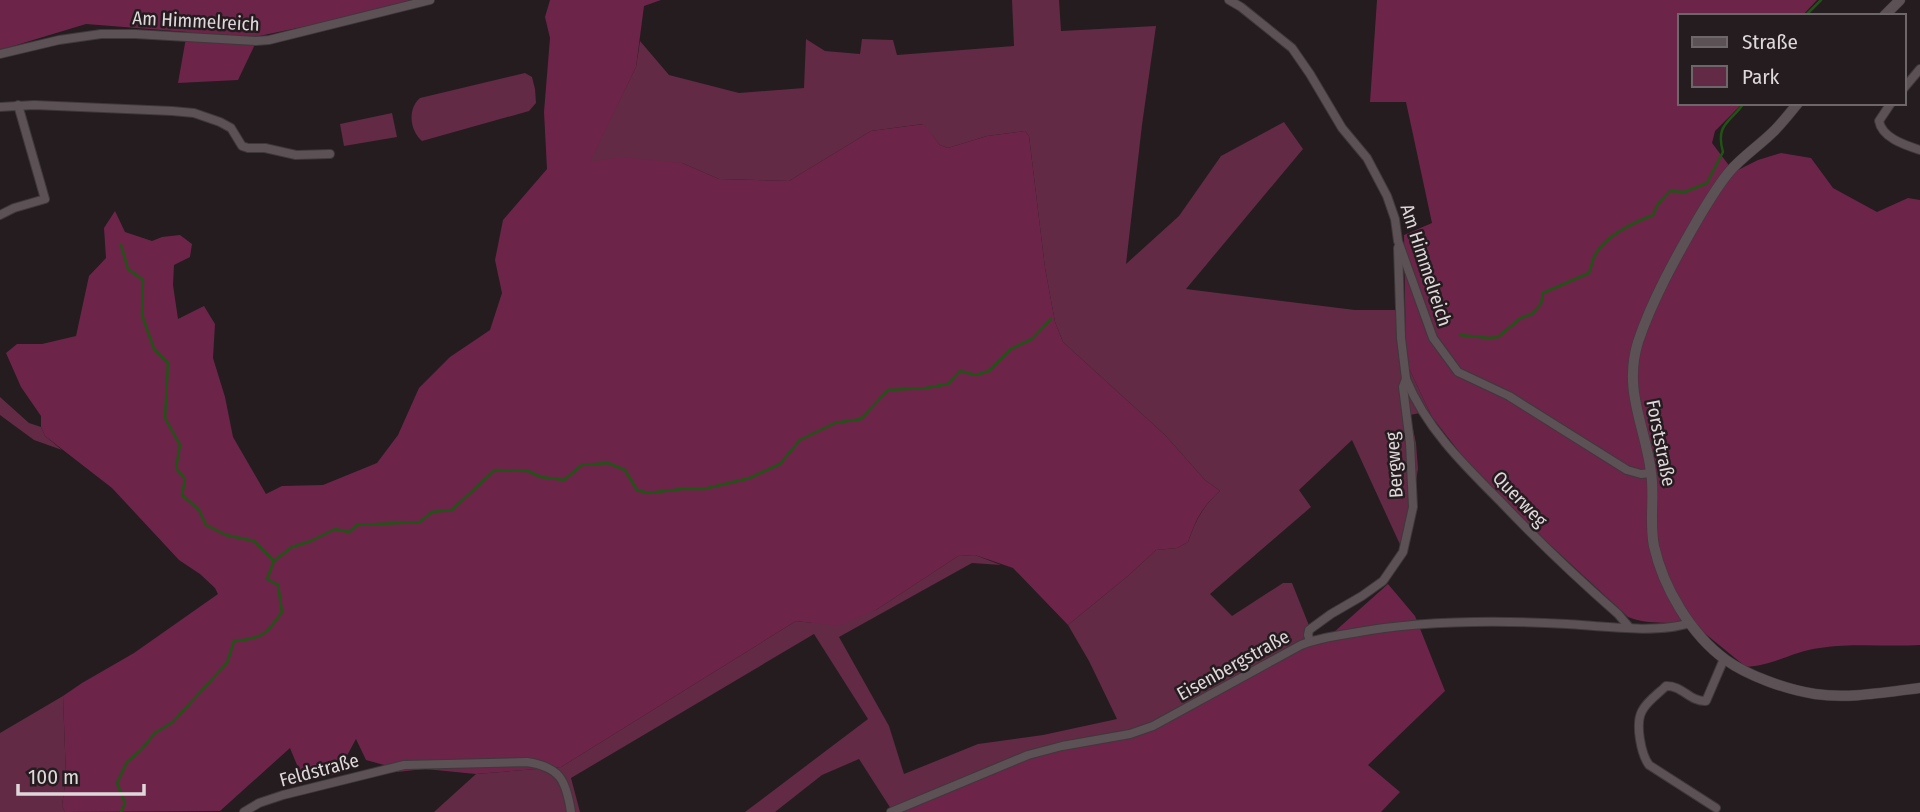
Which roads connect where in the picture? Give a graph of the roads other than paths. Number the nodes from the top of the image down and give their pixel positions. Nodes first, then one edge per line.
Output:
1 (430, 0) edge
2 (1228, 0) edge
3 (1900, 0) edge
4 (1886, 14) edge
5 (0, 54) edge
6 (1920, 69) edge
7 (1906, 86) edge
8 (18, 105) junction
9 (1796, 105) edge
10 (1890, 105) edge
11 (0, 107) edge
12 (1920, 150) edge
13 (330, 155) dead end
14 (0, 215) edge
15 (1398, 241) junction
16 (1406, 379) junction
17 (1651, 473) junction
18 (1689, 623) junction
19 (1629, 627) junction
20 (1310, 641) junction
21 (1724, 659) junction
22 (1920, 688) edge
23 (1716, 808) dead end
24 (244, 812) edge
25 (571, 812) edge
26 (891, 812) edge

1 - 5 street, Am Himmelreich
2 - 15 street, Am Himmelreich
3 - 4 street
6 - 7 street
8 - 11 street
8 - 13 street
8 - 14 street
9 - 17 street, Forststraße
10 - 12 street
15 - 16 street, Bergweg
15 - 17 street, Am Himmelreich
16 - 19 street, Querweg
16 - 20 street, Bergweg
17 - 18 street, Forststraße
18 - 19 street, Eisenbergstraße
18 - 21 street, Forststraße
19 - 20 street, Eisenbergstraße
20 - 26 street, Eisenbergstraße
21 - 22 street, Forststraße
21 - 23 street
24 - 25 street, Feldstraße

